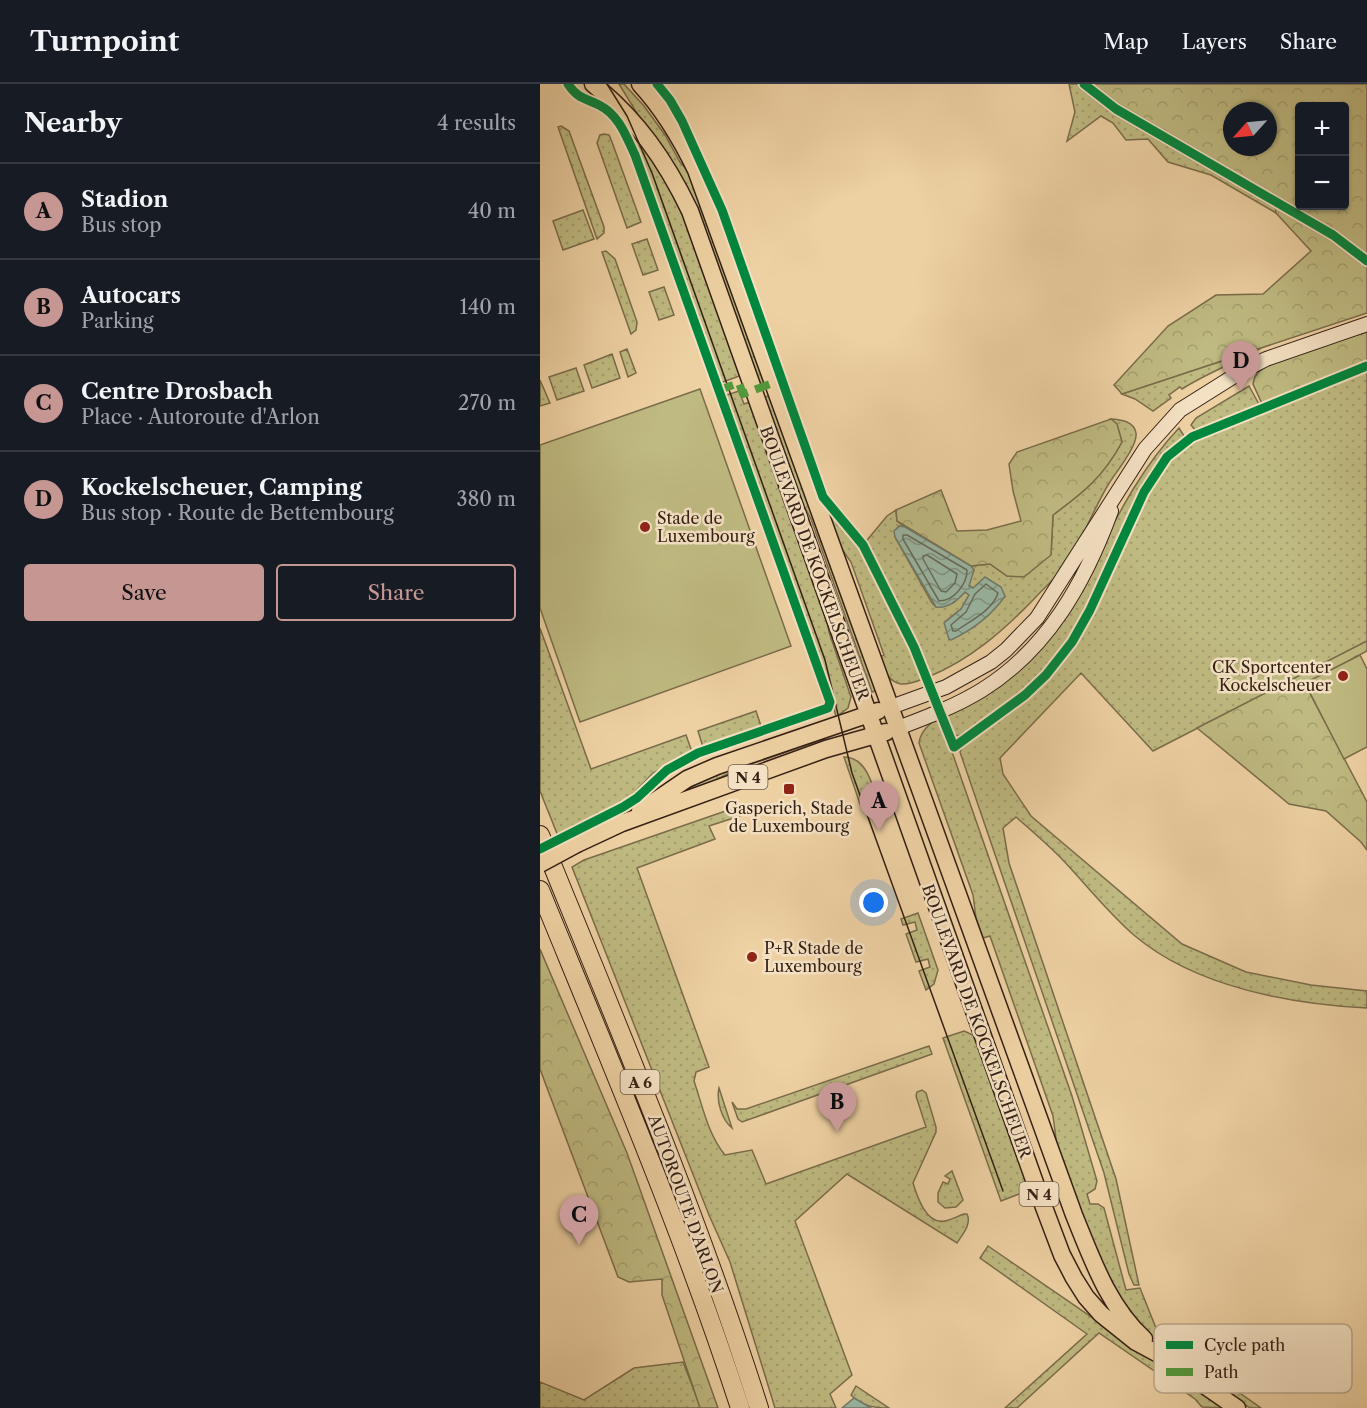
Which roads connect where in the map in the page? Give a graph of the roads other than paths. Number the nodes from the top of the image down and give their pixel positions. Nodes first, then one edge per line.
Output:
1 (593, 84) edge
2 (639, 84) edge
3 (1084, 84) edge
4 (1367, 261) edge
5 (1367, 324) edge
6 (1119, 489) junction
7 (891, 707) junction
8 (869, 714) junction
9 (898, 728) junction
10 (876, 735) junction
11 (622, 823) junction
12 (540, 835) edge
13 (540, 864) edge
14 (540, 890) edge
15 (1154, 1348) edge
16 (1154, 1352) edge
17 (1215, 1393) edge
18 (740, 1408) edge
19 (759, 1408) edge
20 (1236, 1408) edge

1 - 8 main road, BOULEVARD DE KOCKELSCHEUER
2 - 7 main road, BOULEVARD DE KOCKELSCHEUER
3 - 4 street
5 - 6 main road
6 - 7 main road
6 - 9 main road
7 - 8 main road, N 4
7 - 9 main road, BOULEVARD DE KOCKELSCHEUER / N 4
8 - 10 main road, BOULEVARD DE KOCKELSCHEUER / N 4
8 - 11 main road, N 4
9 - 10 main road, N 4
9 - 15 main road, BOULEVARD DE KOCKELSCHEUER / N 4
10 - 11 main road, N 4
10 - 16 main road, BOULEVARD DE KOCKELSCHEUER / N 4
11 - 13 main road, N 4, bridge
12 - 19 highway, AUTOROUTE D'ARLON / A 6
14 - 18 highway, AUTOROUTE D'ARLON / A 6
17 - 20 main road, N 4

